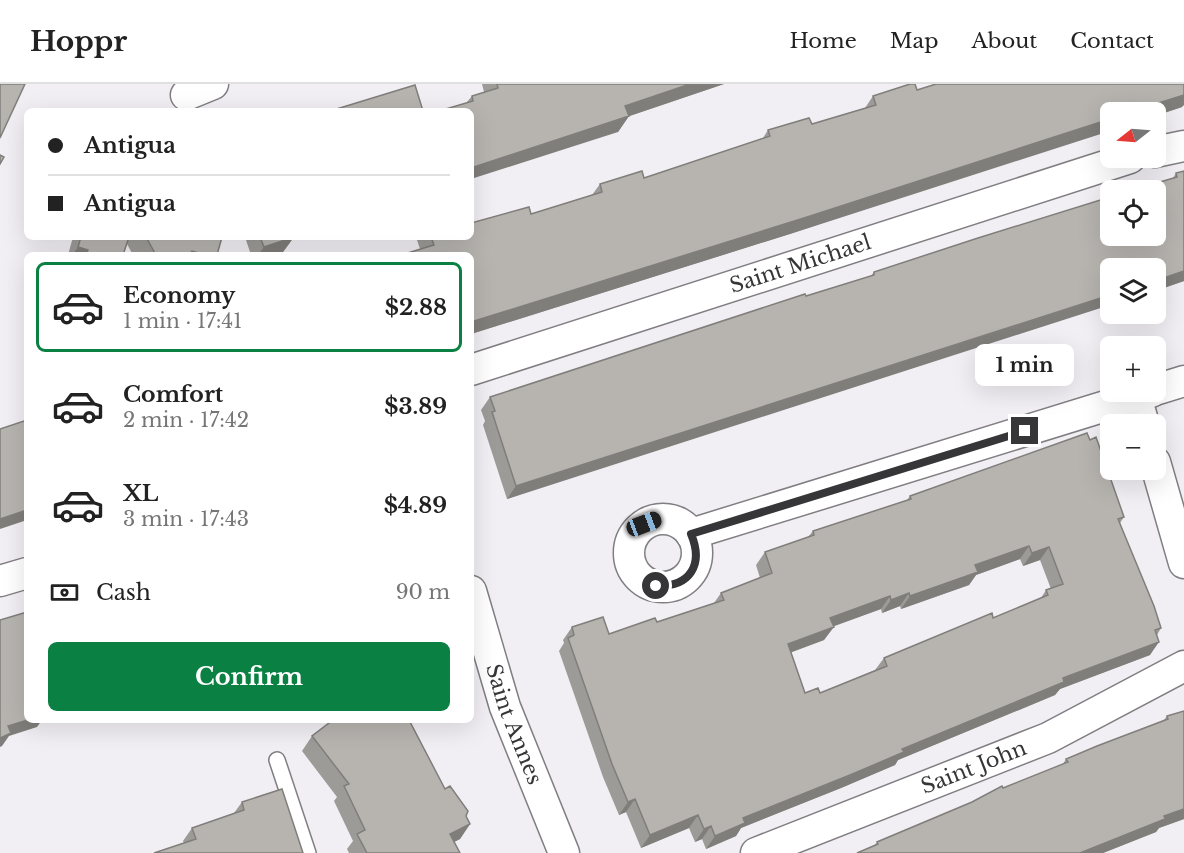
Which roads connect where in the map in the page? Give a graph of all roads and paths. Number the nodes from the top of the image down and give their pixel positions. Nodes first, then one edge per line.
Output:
1 (1184, 146) edge
2 (1166, 150) edge
3 (1100, 168) edge
4 (474, 369) edge
5 (1184, 381) edge
6 (1166, 391) edge
7 (1144, 402) edge
8 (1160, 480) edge
9 (691, 534) dead end
10 (1184, 563) edge
11 (24, 574) edge
12 (0, 581) edge
13 (474, 601) edge
14 (1184, 666) edge
15 (277, 760) dead end
16 (308, 853) edge
17 (564, 853) edge
18 (756, 853) edge

1 - 2 street
3 - 4 street, Saint Michael
5 - 6 street
7 - 9 street
8 - 10 street
11 - 12 street
13 - 17 street, Saint Annes
14 - 18 street, Saint John
15 - 16 lane

